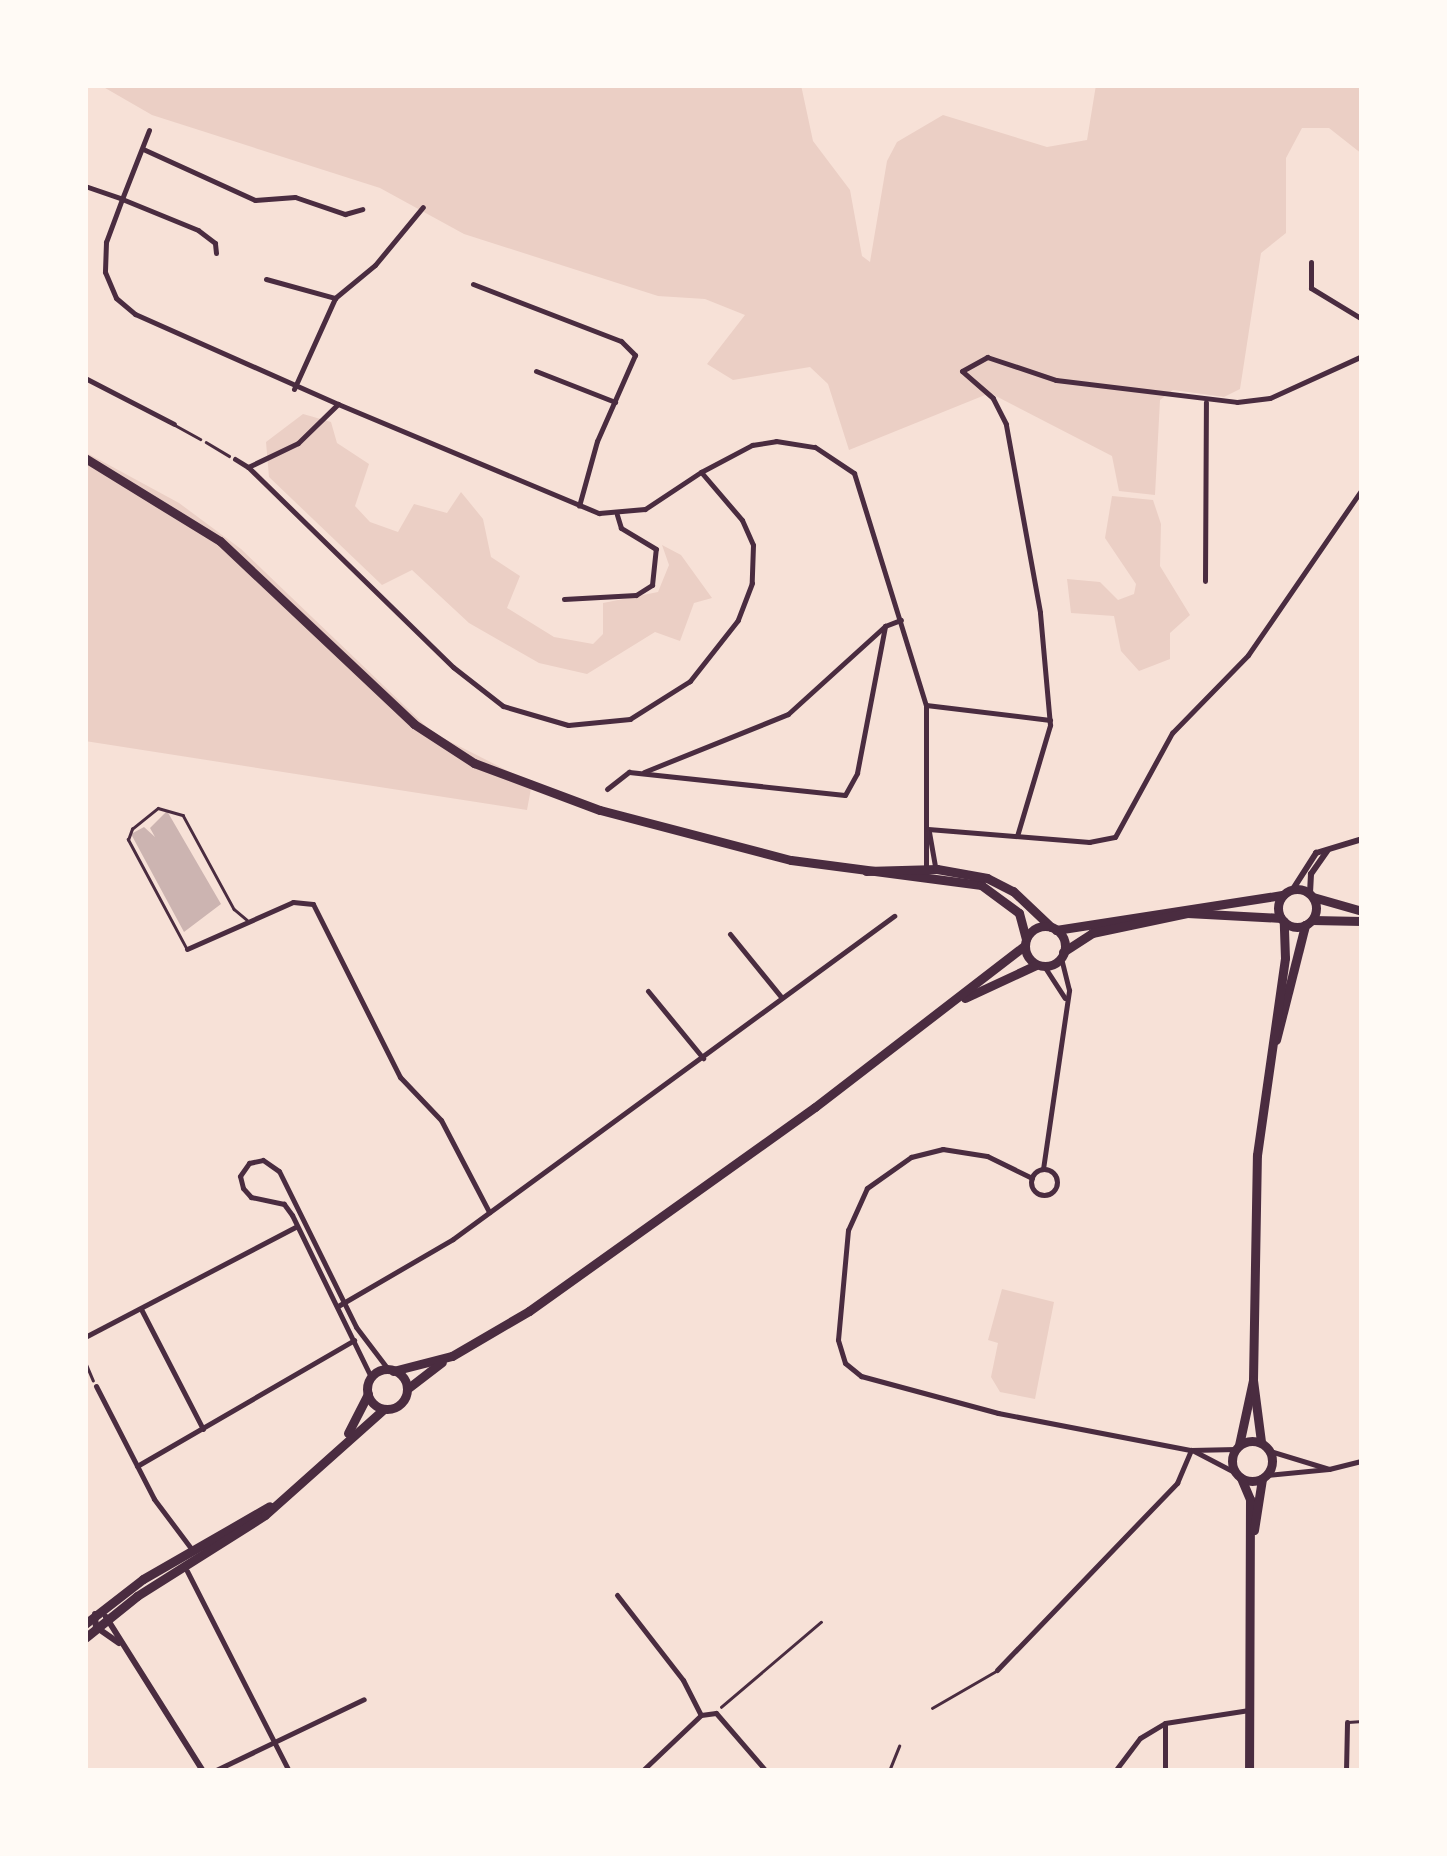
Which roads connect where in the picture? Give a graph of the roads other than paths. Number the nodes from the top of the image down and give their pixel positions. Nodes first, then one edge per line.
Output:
1 (150, 130) dead end
2 (142, 149) junction
3 (85, 186) edge
4 (122, 199) junction
5 (423, 207) dead end
6 (362, 209) dead end
7 (216, 253) dead end
8 (1311, 262) dead end
9 (266, 279) dead end
10 (472, 284) dead end
11 (336, 298) junction
12 (1362, 319) edge
13 (1362, 356) edge
14 (536, 371) dead end
15 (85, 378) edge
16 (294, 388) junction
17 (616, 402) junction
18 (1206, 402) junction
19 (338, 404) junction
20 (174, 424) joint
21 (200, 439) road end
22 (85, 458) edge
23 (235, 460) road end
24 (248, 468) junction
25 (701, 472) junction
26 (1362, 489) edge
27 (578, 506) junction
28 (617, 515) junction
29 (1205, 581) dead end
30 (564, 600) dead end
31 (901, 620) junction
32 (884, 626) junction
33 (926, 705) junction
34 (1050, 720) junction
35 (641, 773) junction
36 (607, 789) dead end
37 (928, 829) junction
38 (1017, 836) junction
39 (1362, 840) edge
40 (1332, 846) junction
41 (931, 872) junction
42 (1288, 892) junction
43 (1311, 895) junction
44 (1362, 911) edge
45 (894, 916) dead end
46 (247, 920) junction
47 (1282, 920) junction
48 (1362, 921) edge
49 (1308, 923) junction
50 (1053, 928) junction
51 (730, 934) dead end
52 (1026, 942) junction
53 (187, 949) joint
54 (1062, 954) junction
55 (1042, 965) junction
56 (648, 991) dead end
57 (782, 998) junction
58 (1066, 1006) junction
59 (945, 1009) junction
60 (704, 1058) junction
61 (1268, 1066) junction
62 (1043, 1169) junction
63 (1032, 1178) junction
64 (489, 1212) junction
65 (304, 1222) junction
66 (297, 1226) junction
67 (341, 1304) junction
68 (141, 1309) junction
69 (85, 1337) edge
70 (358, 1338) junction
71 (448, 1358) junction
72 (391, 1370) junction
73 (371, 1377) junction
74 (1253, 1380) junction
75 (96, 1386) road end
76 (407, 1389) junction
77 (368, 1394) junction
78 (384, 1409) junction
79 (203, 1428) junction
80 (1262, 1442) junction
81 (341, 1444) junction
82 (1238, 1447) junction
83 (1191, 1450) junction
84 (1270, 1451) junction
85 (1362, 1461) edge
86 (137, 1466) junction
87 (1329, 1470) junction
88 (1238, 1475) junction
89 (1264, 1477) junction
90 (273, 1505) junction
91 (190, 1548) dead end
92 (1251, 1552) junction
93 (187, 1571) dead end
94 (616, 1595) dead end
95 (95, 1614) junction
96 (107, 1617) junction
97 (91, 1625) edge
98 (85, 1638) edge
99 (120, 1644) junction
100 (997, 1670) joint
101 (364, 1699) dead end
102 (932, 1708) dead end
103 (1249, 1710) junction
104 (700, 1715) junction
105 (1347, 1722) joint
106 (1362, 1722) edge
107 (1165, 1723) junction
108 (274, 1741) junction
109 (203, 1771) edge
110 (214, 1771) edge
111 (289, 1771) edge
112 (642, 1771) edge
113 (766, 1771) edge
114 (1115, 1771) edge
115 (1164, 1771) edge
116 (1248, 1771) edge
117 (1346, 1771) edge

1 - 2 street
2 - 4 street
2 - 6 street
3 - 4 street
4 - 7 street
4 - 16 street
5 - 11 street
8 - 12 street
9 - 11 street
10 - 17 street
11 - 16 street
13 - 18 street
14 - 17 street
15 - 20 street
16 - 19 street
17 - 27 street
18 - 29 street
18 - 34 street
19 - 24 street
19 - 27 street
20 - 21 lane
22 - 41 main road
23 - 24 street
24 - 25 street
25 - 28 street
25 - 31 street
26 - 38 street
27 - 28 street
28 - 30 street
31 - 32 street
31 - 33 street
32 - 35 street
32 - 35 street
33 - 34 street
33 - 37 street
34 - 38 street
35 - 36 street
37 - 38 street
37 - 41 street
39 - 40 street
40 - 42 street
40 - 43 street
41 - 50 main road
41 - 52 main road
42 - 43 main road
42 - 47 main road
42 - 50 main road
43 - 44 main road
43 - 49 main road
45 - 57 street
46 - 53 street
46 - 53 lane
46 - 64 street
47 - 49 main road
47 - 54 main road
47 - 61 main road
48 - 49 main road
49 - 61 main road
50 - 52 main road
50 - 54 main road
51 - 57 street
52 - 55 main road
52 - 59 main road
54 - 55 main road
54 - 58 street
55 - 58 street
55 - 59 main road
56 - 60 street
57 - 60 street
58 - 62 street
59 - 71 main road
60 - 64 street
61 - 74 main road
62 - 63 street
62 - 63 street
63 - 83 street
64 - 67 street
65 - 66 street
65 - 66 street
65 - 67 street
66 - 67 street
66 - 68 street
67 - 70 street
68 - 69 street
68 - 79 street
70 - 72 street
70 - 73 street
70 - 79 street
71 - 72 main road
71 - 76 main road
72 - 73 main road
72 - 76 main road
73 - 77 main road
74 - 80 main road
74 - 82 main road
75 - 86 street
76 - 78 main road
77 - 78 main road
77 - 81 main road
78 - 81 main road
79 - 86 street
80 - 82 main road
80 - 84 main road
81 - 90 main road
82 - 83 street
82 - 88 main road
83 - 88 street
83 - 100 street
84 - 87 street
84 - 89 main road
85 - 87 street
86 - 91 street
87 - 89 street
88 - 89 main road
88 - 92 main road
89 - 92 main road
90 - 95 main road
90 - 96 main road
92 - 103 main road
93 - 108 street
94 - 104 street
95 - 96 street
95 - 97 main road
96 - 97 main road
96 - 99 street
97 - 98 main road
97 - 99 street
99 - 109 street
100 - 102 lane
101 - 108 street
103 - 107 street
103 - 116 main road
104 - 112 street
104 - 113 street
105 - 106 lane
105 - 117 street
107 - 114 street
107 - 115 street
108 - 110 street
108 - 111 street

